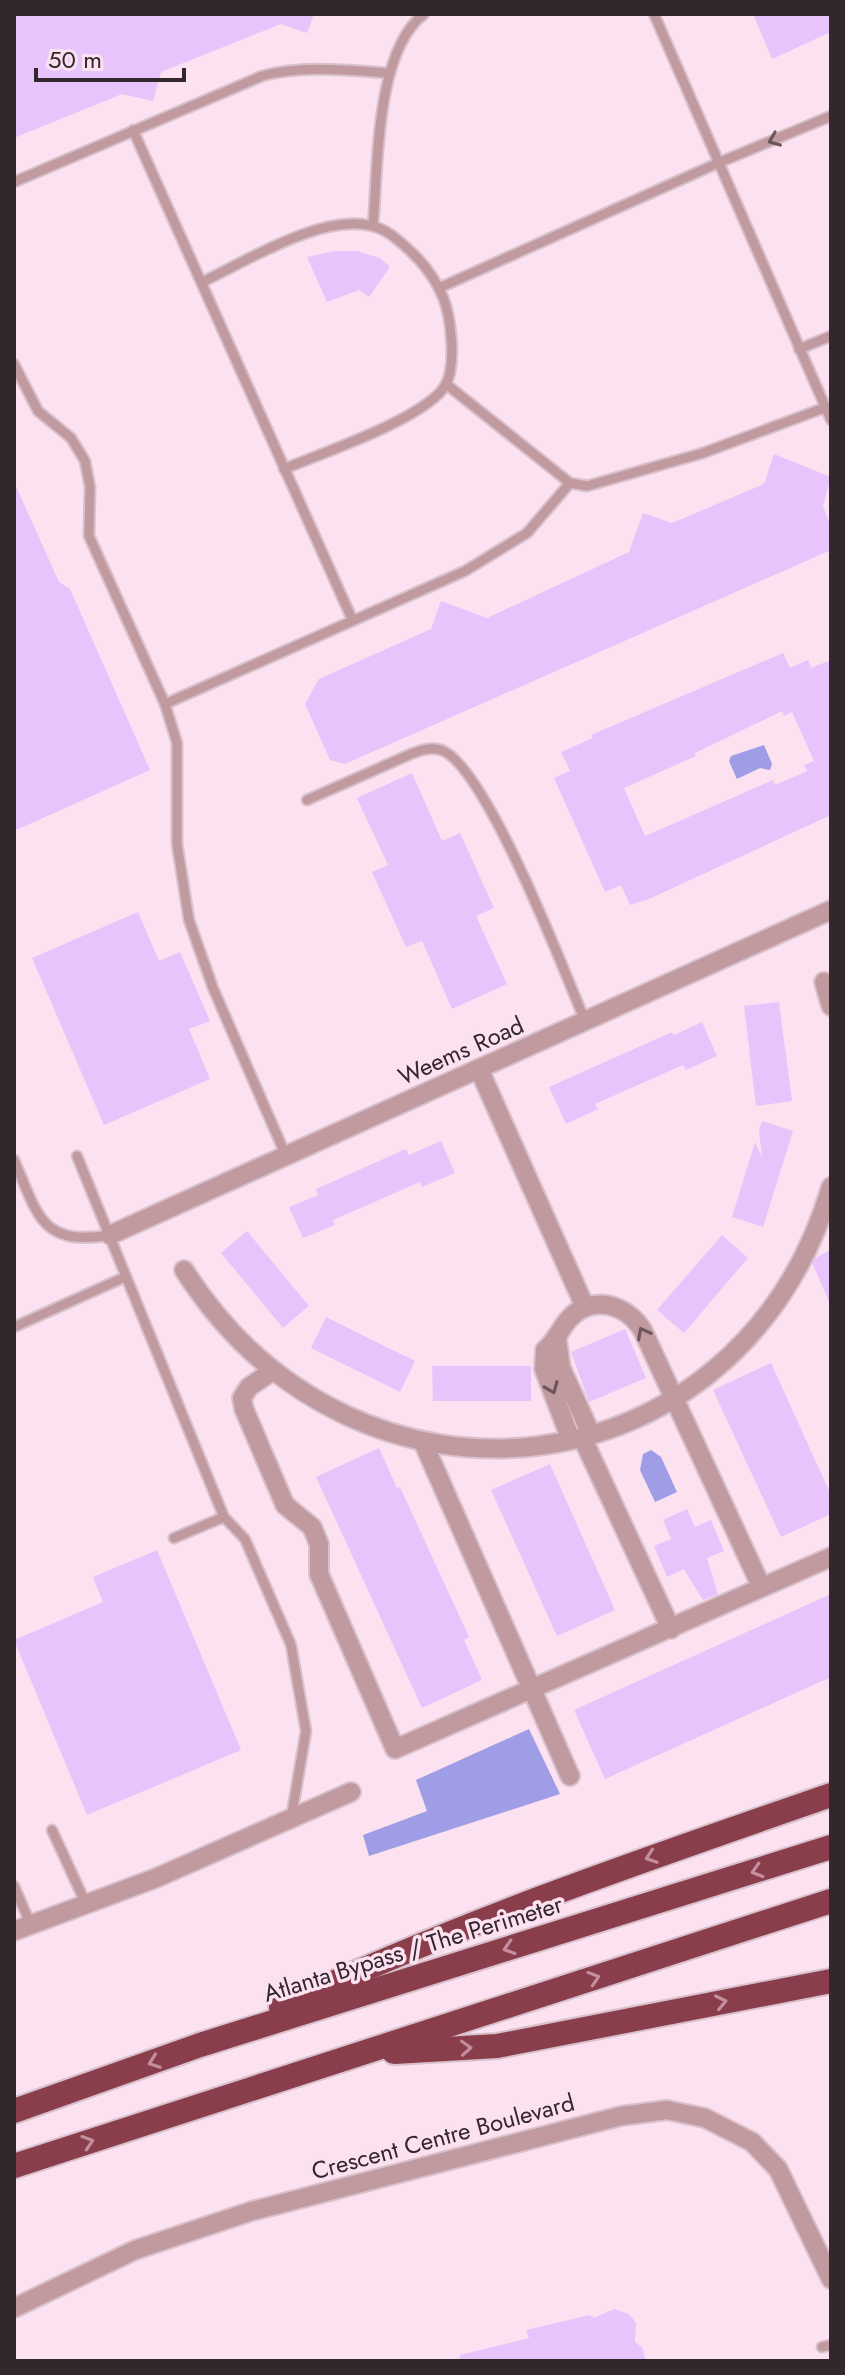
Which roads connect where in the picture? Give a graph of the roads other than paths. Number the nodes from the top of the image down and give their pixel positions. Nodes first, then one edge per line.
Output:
1 (424, 14) edge
2 (654, 14) edge
3 (387, 73) junction
4 (831, 116) edge
5 (133, 130) junction
6 (718, 163) junction
7 (14, 182) edge
8 (373, 226) junction
9 (202, 282) junction
10 (439, 288) junction
11 (831, 336) edge
12 (799, 349) junction
13 (14, 364) edge
14 (446, 384) junction
15 (824, 408) junction
16 (831, 420) edge
17 (284, 469) junction
18 (570, 483) junction
19 (352, 619) junction
20 (165, 704) junction
21 (307, 800) dead end
22 (831, 910) edge
23 (824, 982) dead end
24 (831, 1006) edge
25 (585, 1021) junction
26 (479, 1069) junction
27 (77, 1156) dead end
28 (286, 1156) junction
29 (14, 1160) edge
30 (831, 1187) edge
31 (110, 1235) junction
32 (184, 1270) dead end
33 (125, 1277) junction
34 (585, 1307) junction
35 (14, 1327) edge
36 (271, 1372) junction
37 (675, 1397) junction
38 (581, 1437) junction
39 (423, 1442) junction
40 (224, 1517) junction
41 (174, 1538) dead end
42 (831, 1557) edge
43 (761, 1586) junction
44 (671, 1629) junction
45 (530, 1690) junction
46 (570, 1776) dead end
47 (351, 1792) dead end
48 (831, 1795) edge
49 (291, 1819) junction
50 (52, 1830) dead end
51 (831, 1847) edge
52 (14, 1886) edge
53 (831, 1901) edge
54 (86, 1904) junction
55 (22, 1928) edge
56 (831, 1981) edge
57 (200, 2045) junction
58 (360, 2053) junction
59 (14, 2111) edge
60 (14, 2166) edge
61 (828, 2272) edge
62 (14, 2308) edge

1 - 3 lane
2 - 6 lane
3 - 5 lane
3 - 8 lane
4 -> 6 lane
5 - 7 lane
5 - 9 lane
6 - 10 lane
6 - 12 lane
8 - 9 lane
8 - 10 lane
9 - 17 lane
10 - 14 lane
11 - 12 lane
12 - 15 lane
13 - 20 lane
14 - 17 lane
14 - 18 lane
15 - 16 lane
15 - 18 lane
17 - 19 lane
18 - 19 lane
19 - 20 lane
20 - 28 lane
21 - 25 lane
22 - 25 street, Weems Road
23 - 24 street
25 - 26 street, Weems Road
26 - 28 street, Weems Road
26 - 34 street
27 - 31 lane
28 - 31 street, Weems Road
29 - 31 lane
30 - 37 street
31 - 33 lane
32 - 36 street
33 - 35 lane
33 - 40 lane
37 -> 34 street
34 -> 38 street
36 - 39 street
36 - 45 street
37 - 38 street
37 - 43 street
38 - 39 street
38 - 44 street
39 - 45 street
40 - 41 lane
40 - 49 lane
42 - 43 street
43 - 44 street
44 - 45 street
45 - 46 street
47 - 49 street
48 -> 57 highway
49 - 54 street
50 - 54 lane
51 -> 57 highway, Atlanta Bypass / The Perimeter
52 - 55 lane
58 -> 53 highway
54 - 55 street
58 -> 56 highway
57 -> 59 highway, Atlanta Bypass / The Perimeter
60 -> 58 highway
61 - 62 street, Crescent Centre Boulevard

